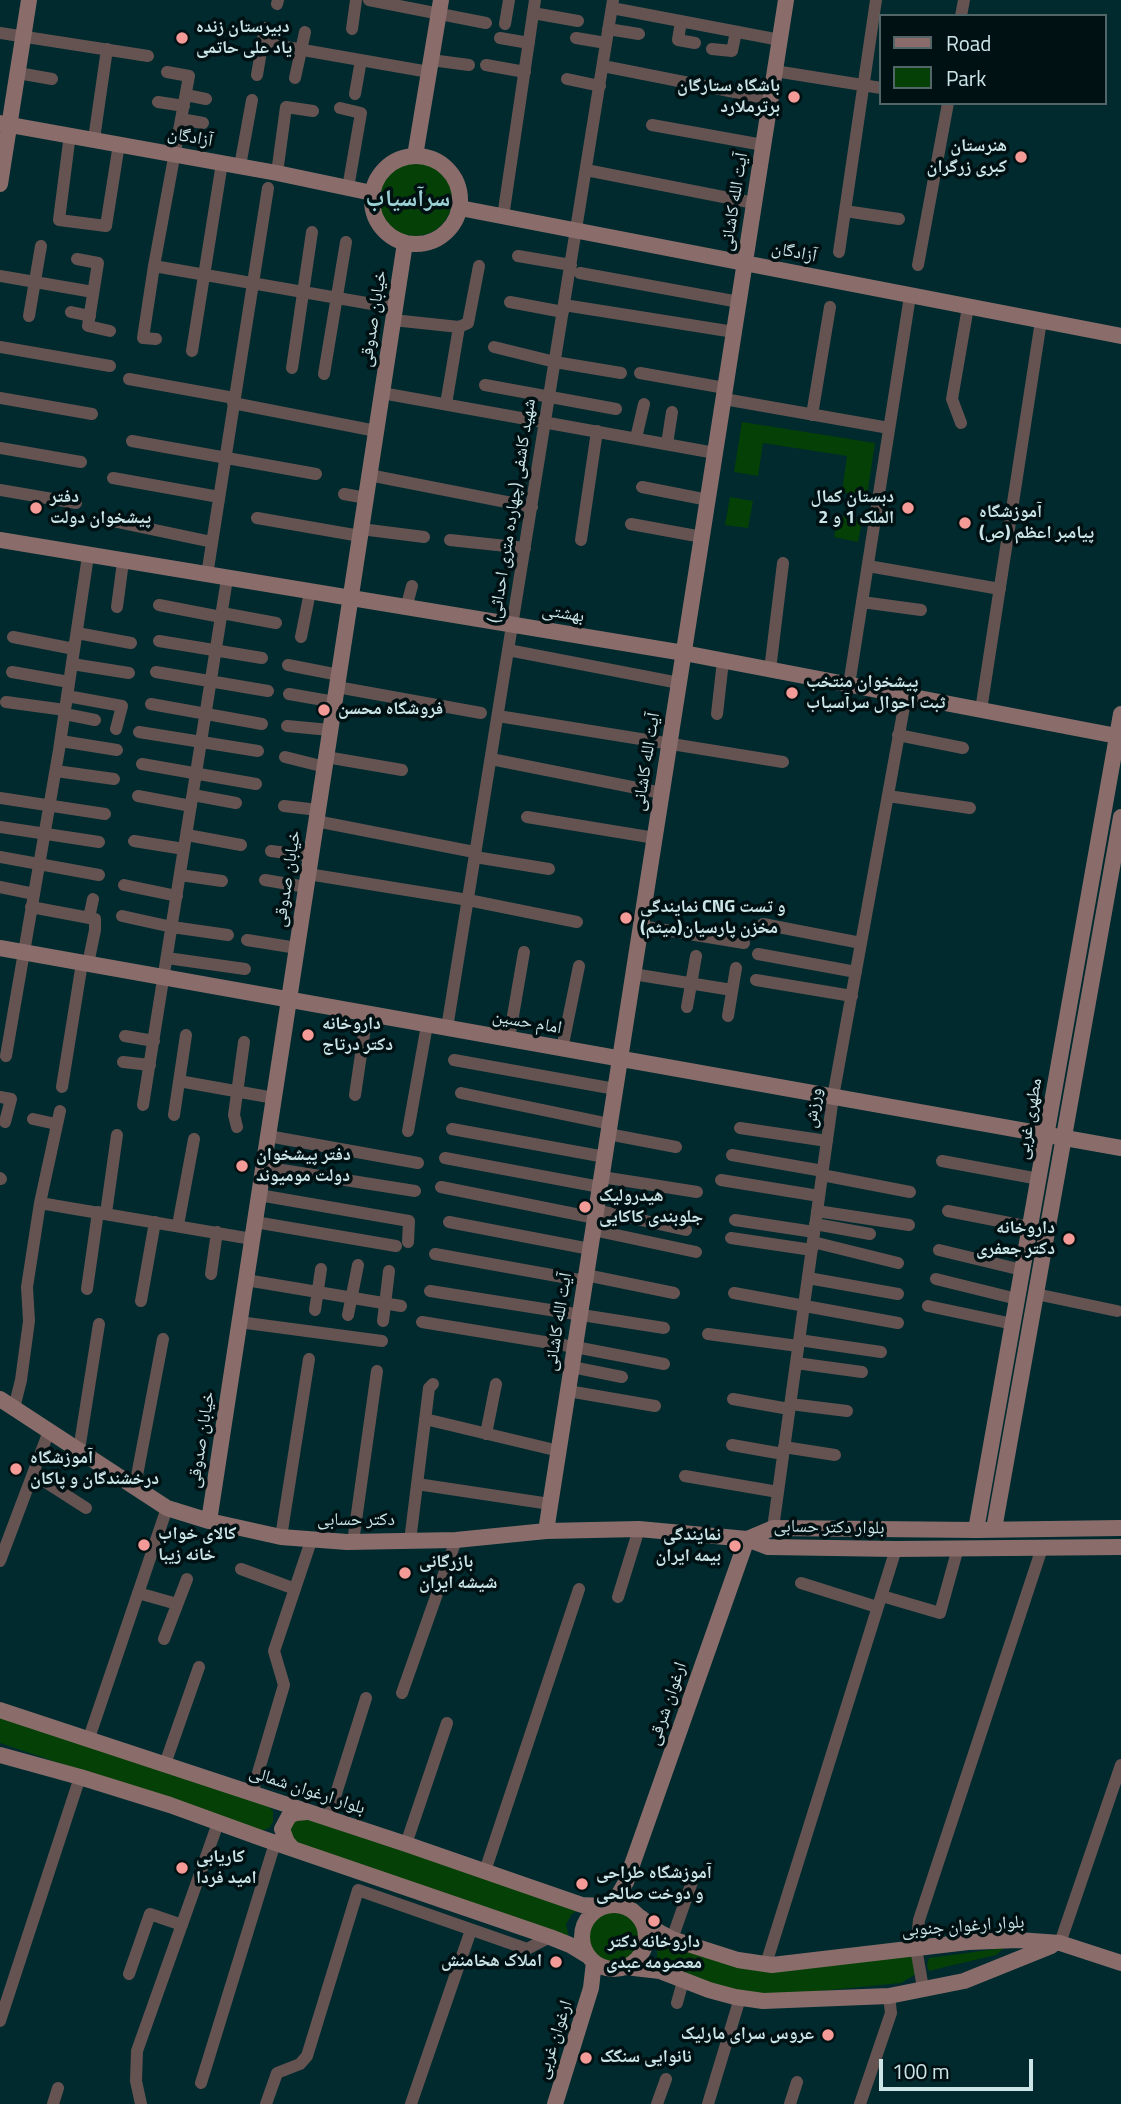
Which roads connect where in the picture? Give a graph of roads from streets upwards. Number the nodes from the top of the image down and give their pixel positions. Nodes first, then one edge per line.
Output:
1 (29, 0) edge
2 (356, 0) edge
3 (369, 0) edge
4 (509, 0) edge
5 (786, 0) edge
6 (876, 0) edge
7 (613, 4) edge
8 (534, 6) edge
9 (440, 7) edge
10 (578, 21) dead end
11 (681, 21) junction
12 (486, 23) dead end
13 (505, 24) dead end
14 (265, 28) dead end
15 (352, 29) dead end
16 (305, 32) dead end
17 (736, 32) junction
18 (0, 33) edge
19 (639, 34) dead end
20 (24, 35) junction
21 (608, 36) junction
22 (576, 37) dead end
23 (500, 38) dead end
24 (780, 40) junction
25 (263, 43) junction
26 (529, 43) junction
27 (695, 43) dead end
28 (107, 49) junction
29 (301, 49) junction
30 (712, 49) dead end
31 (148, 56) dead end
32 (361, 60) junction
33 (468, 65) dead end
34 (486, 65) dead end
35 (430, 66) junction
36 (603, 66) junction
37 (775, 71) junction
38 (167, 72) dead end
39 (524, 72) junction
40 (18, 73) junction
41 (257, 75) dead end
42 (295, 78) dead end
43 (52, 79) dead end
44 (567, 79) dead end
45 (863, 85) junction
46 (600, 86) junction
47 (880, 88) edge
48 (355, 94) dead end
49 (206, 99) dead end
50 (771, 99) junction
51 (252, 100) dead end
52 (158, 102) dead end
53 (948, 105) edge
54 (184, 107) junction
55 (340, 108) dead end
56 (313, 111) dead end
57 (203, 123) dead end
58 (5, 124) edge
59 (652, 125) dead end
60 (70, 134) junction
61 (94, 139) junction
62 (119, 144) junction
63 (763, 145) junction
64 (174, 154) junction
65 (415, 156) junction
66 (222, 163) junction
67 (240, 166) junction
68 (586, 170) junction
69 (277, 173) junction
70 (0, 184) edge
71 (268, 188) dead end
72 (348, 188) junction
73 (372, 193) junction
74 (754, 203) junction
75 (460, 208) junction
76 (845, 211) junction
77 (503, 217) junction
78 (899, 219) dead end
79 (576, 231) junction
80 (312, 232) dead end
81 (346, 242) dead end
82 (405, 243) junction
83 (41, 246) dead end
84 (839, 252) dead end
85 (518, 256) dead end
86 (77, 259) dead end
87 (745, 263) junction
88 (918, 265) dead end
89 (155, 266) junction
90 (479, 266) dead end
91 (575, 269) junction
92 (203, 274) junction
93 (0, 276) edge
94 (35, 282) junction
95 (252, 283) junction
96 (93, 292) junction
97 (303, 292) junction
98 (910, 296) junction
99 (337, 298) junction
100 (510, 302) dead end
101 (739, 302) junction
102 (830, 307) dead end
103 (968, 307) junction
104 (564, 309) junction
105 (71, 312) dead end
106 (394, 314) junction
107 (29, 316) dead end
108 (90, 316) junction
109 (1041, 321) junction
110 (459, 327) junction
111 (110, 331) dead end
112 (734, 332) junction
113 (1121, 336) edge
114 (156, 340) dead end
115 (0, 347) edge
116 (495, 347) dead end
117 (192, 351) dead end
118 (555, 362) junction
119 (110, 366) dead end
120 (292, 368) dead end
121 (621, 373) dead end
122 (640, 373) dead end
123 (324, 374) dead end
124 (129, 379) dead end
125 (485, 385) dead end
126 (382, 393) junction
127 (724, 393) junction
128 (549, 396) junction
129 (0, 398) edge
130 (234, 400) junction
131 (446, 404) junction
132 (644, 404) dead end
133 (616, 408) dead end
134 (672, 412) dead end
135 (92, 414) dead end
136 (813, 415) junction
137 (545, 422) junction
138 (961, 423) dead end
139 (889, 428) junction
140 (376, 431) junction
141 (597, 431) junction
142 (636, 438) junction
143 (132, 441) dead end
144 (667, 444) junction
145 (0, 447) edge
146 (715, 453) junction
147 (225, 457) junction
148 (81, 462) dead end
149 (316, 474) dead end
150 (369, 475) junction
151 (113, 478) dead end
152 (642, 488) dead end
153 (0, 490) edge
154 (344, 494) dead end
155 (219, 497) junction
156 (366, 498) junction
157 (708, 500) junction
158 (76, 503) dead end
159 (532, 507) junction
160 (257, 518) dead end
161 (103, 519) dead end
162 (631, 524) dead end
163 (361, 533) junction
164 (424, 537) dead end
165 (702, 537) junction
166 (0, 540) edge
167 (450, 540) dead end
168 (581, 540) dead end
169 (212, 542) junction
170 (525, 548) junction
171 (88, 556) junction
172 (123, 562) junction
173 (783, 563) dead end
174 (867, 566) junction
175 (207, 575) junction
176 (228, 579) junction
177 (412, 586) dead end
178 (999, 589) junction
179 (310, 592) junction
180 (351, 599) junction
181 (862, 602) junction
182 (159, 605) dead end
183 (117, 607) dead end
184 (406, 608) junction
185 (921, 610) dead end
186 (222, 615) junction
187 (276, 623) dead end
188 (513, 625) junction
189 (77, 633) junction
190 (13, 637) dead end
191 (301, 637) dead end
192 (159, 641) dead end
193 (131, 643) dead end
194 (74, 649) junction
195 (508, 650) junction
196 (216, 651) junction
197 (684, 653) junction
198 (262, 658) dead end
199 (723, 661) junction
200 (72, 664) junction
201 (288, 665) dead end
202 (770, 670) junction
203 (12, 672) dead end
204 (156, 672) dead end
205 (129, 673) dead end
206 (211, 681) junction
207 (69, 682) junction
208 (679, 683) junction
209 (849, 685) junction
210 (337, 688) junction
211 (268, 691) dead end
212 (289, 694) dead end
213 (67, 696) junction
214 (906, 696) junction
215 (6, 702) dead end
216 (152, 704) dead end
217 (981, 710) junction
218 (65, 712) junction
219 (206, 713) junction
220 (481, 713) dead end
221 (717, 714) dead end
222 (1121, 715) edge
223 (498, 716) junction
224 (95, 720) dead end
225 (262, 724) dead end
226 (287, 726) dead end
227 (116, 729) dead end
228 (330, 730) junction
229 (139, 732) dead end
230 (898, 735) junction
231 (1117, 736) junction
232 (61, 741) junction
233 (201, 742) junction
234 (669, 744) junction
235 (963, 747) dead end
236 (117, 750) dead end
237 (258, 751) dead end
238 (285, 757) dead end
239 (491, 759) junction
240 (325, 762) junction
241 (783, 762) dead end
242 (142, 764) dead end
243 (402, 770) dead end
244 (56, 771) junction
245 (196, 774) junction
246 (114, 779) dead end
247 (256, 784) dead end
248 (662, 793) junction
249 (138, 796) dead end
250 (888, 796) junction
251 (0, 798) edge
252 (192, 800) junction
253 (236, 803) dead end
254 (49, 806) junction
255 (284, 806) dead end
256 (970, 808) dead end
257 (105, 814) dead end
258 (317, 816) junction
259 (527, 817) dead end
260 (1121, 817) edge
261 (0, 827) edge
262 (44, 834) junction
263 (187, 835) junction
264 (655, 838) junction
265 (134, 841) dead end
266 (99, 842) dead end
267 (241, 845) dead end
268 (184, 849) junction
269 (271, 851) dead end
270 (472, 854) junction
271 (311, 856) junction
272 (0, 857) edge
273 (39, 863) junction
274 (549, 869) dead end
275 (99, 875) dead end
276 (180, 875) junction
277 (265, 880) dead end
278 (222, 881) dead end
279 (307, 881) junction
280 (124, 885) dead end
281 (0, 887) edge
282 (34, 894) junction
283 (177, 896) junction
284 (93, 899) dead end
285 (465, 900) junction
286 (31, 908) junction
287 (122, 916) dead end
288 (89, 918) junction
289 (577, 922) dead end
290 (763, 924) dead end
291 (641, 926) junction
292 (172, 927) junction
293 (228, 935) dead end
294 (247, 940) dead end
295 (744, 943) dead end
296 (861, 943) junction
297 (0, 948) edge
298 (297, 948) junction
299 (524, 952) dead end
300 (23, 953) junction
301 (758, 954) dead end
302 (696, 956) dead end
303 (167, 958) junction
304 (85, 964) junction
305 (579, 967) dead end
306 (736, 968) dead end
307 (246, 969) dead end
308 (856, 972) junction
309 (633, 974) junction
310 (164, 978) junction
311 (756, 981) dead end
312 (691, 983) junction
313 (732, 990) junction
314 (852, 996) junction
315 (289, 1000) junction
316 (687, 1007) dead end
317 (367, 1014) junction
318 (728, 1016) dead end
319 (428, 1025) junction
320 (447, 1028) junction
321 (186, 1035) dead end
322 (125, 1036) dead end
323 (509, 1039) junction
324 (153, 1041) junction
325 (244, 1042) dead end
326 (562, 1049) junction
327 (6, 1056) dead end
328 (620, 1059) junction
329 (454, 1060) dead end
330 (123, 1062) dead end
331 (149, 1065) junction
332 (179, 1081) junction
333 (62, 1087) dead end
334 (615, 1089) junction
335 (237, 1091) junction
336 (461, 1093) dead end
337 (355, 1094) dead end
338 (833, 1097) junction
339 (5, 1098) edge
340 (274, 1098) junction
341 (143, 1105) dead end
342 (174, 1115) dead end
343 (33, 1119) dead end
344 (5, 1122) dead end
345 (237, 1127) dead end
346 (740, 1128) dead end
347 (452, 1129) dead end
348 (609, 1129) junction
349 (408, 1131) dead end
350 (1046, 1134) junction
351 (117, 1135) dead end
352 (268, 1136) junction
353 (1064, 1137) junction
354 (194, 1139) dead end
355 (827, 1141) junction
356 (676, 1147) dead end
357 (1121, 1148) edge
358 (732, 1155) dead end
359 (604, 1157) junction
360 (445, 1158) dead end
361 (942, 1161) dead end
362 (418, 1163) dead end
363 (263, 1167) junction
364 (823, 1173) junction
365 (1039, 1179) junction
366 (721, 1180) dead end
367 (601, 1182) junction
368 (441, 1187) dead end
369 (415, 1191) dead end
370 (697, 1192) dead end
371 (910, 1192) dead end
372 (259, 1195) junction
373 (819, 1196) junction
374 (40, 1203) junction
375 (948, 1211) dead end
376 (102, 1213) junction
377 (595, 1220) junction
378 (735, 1220) dead end
379 (155, 1222) junction
380 (449, 1222) dead end
381 (178, 1225) junction
382 (909, 1225) dead end
383 (1030, 1227) junction
384 (686, 1230) dead end
385 (253, 1231) junction
386 (814, 1232) junction
387 (217, 1233) junction
388 (870, 1234) dead end
389 (731, 1238) dead end
390 (590, 1249) junction
391 (939, 1250) dead end
392 (696, 1252) dead end
393 (435, 1254) dead end
394 (898, 1263) dead end
395 (358, 1265) dead end
396 (321, 1269) dead end
397 (389, 1270) dead end
398 (1022, 1270) junction
399 (211, 1273) dead end
400 (586, 1278) junction
401 (808, 1278) junction
402 (936, 1279) dead end
403 (246, 1280) junction
404 (87, 1289) dead end
405 (430, 1290) dead end
406 (318, 1292) junction
407 (674, 1293) dead end
408 (734, 1293) dead end
409 (898, 1294) dead end
410 (1036, 1294) junction
411 (351, 1298) junction
412 (1017, 1299) junction
413 (141, 1301) dead end
414 (385, 1304) junction
415 (401, 1306) dead end
416 (928, 1306) dead end
417 (804, 1307) junction
418 (315, 1310) dead end
419 (1117, 1311) dead end
420 (348, 1315) dead end
421 (580, 1315) junction
422 (383, 1321) dead end
423 (239, 1322) junction
424 (422, 1322) dead end
425 (898, 1323) dead end
426 (99, 1324) dead end
427 (1013, 1324) junction
428 (664, 1328) dead end
429 (708, 1334) dead end
430 (163, 1339) dead end
431 (382, 1341) dead end
432 (799, 1343) junction
433 (575, 1347) junction
434 (881, 1352) dead end
435 (309, 1359) dead end
436 (796, 1363) junction
437 (664, 1364) dead end
438 (572, 1367) junction
439 (377, 1371) dead end
440 (862, 1372) dead end
441 (622, 1377) dead end
442 (433, 1384) dead end
443 (496, 1384) dead end
444 (568, 1391) junction
445 (733, 1399) dead end
446 (7, 1404) edge
447 (655, 1406) dead end
448 (790, 1407) junction
449 (847, 1411) dead end
450 (425, 1419) junction
451 (49, 1431) junction
452 (486, 1434) junction
453 (732, 1445) dead end
454 (79, 1450) junction
455 (783, 1450) junction
456 (559, 1451) junction
457 (835, 1455) dead end
458 (33, 1474) junction
459 (685, 1476) dead end
460 (417, 1484) junction
461 (135, 1486) junction
462 (984, 1489) junction
463 (778, 1492) junction
464 (1001, 1493) junction
465 (550, 1504) junction
466 (86, 1508) dead end
467 (167, 1508) junction
468 (209, 1521) junction
469 (772, 1528) junction
470 (1121, 1528) edge
471 (639, 1529) junction
472 (995, 1529) junction
473 (976, 1530) junction
474 (546, 1531) junction
475 (281, 1537) junction
476 (747, 1539) junction
477 (456, 1540) junction
478 (311, 1541) junction
479 (410, 1541) junction
480 (353, 1542) junction
481 (1121, 1547) edge
482 (958, 1548) junction
483 (1042, 1548) junction
484 (896, 1549) junction
485 (0, 1561) edge
486 (241, 1569) dead end
487 (187, 1578) dead end
488 (800, 1583) dead end
489 (295, 1589) junction
490 (579, 1589) dead end
491 (138, 1593) junction
492 (618, 1597) dead end
493 (880, 1601) junction
494 (177, 1604) junction
495 (164, 1639) dead end
496 (199, 1667) dead end
497 (402, 1693) dead end
498 (366, 1698) dead end
499 (0, 1710) edge
500 (447, 1723) dead end
501 (89, 1738) junction
502 (0, 1755) edge
503 (165, 1764) junction
504 (1121, 1765) edge
505 (80, 1777) junction
506 (252, 1793) junction
507 (276, 1801) junction
508 (307, 1812) junction
509 (328, 1819) junction
510 (218, 1823) junction
511 (268, 1840) junction
512 (406, 1844) junction
513 (293, 1849) junction
514 (485, 1871) junction
515 (626, 1882) junction
516 (692, 1882) dead end
517 (604, 1905) junction
518 (636, 1913) junction
519 (182, 1925) junction
520 (471, 1930) junction
521 (550, 1937) junction
522 (672, 1939) junction
523 (1060, 1942) junction
524 (916, 1948) junction
525 (591, 1959) junction
526 (1121, 1963) edge
527 (766, 1964) junction
528 (619, 1968) junction
529 (128, 1974) dead end
530 (683, 1981) junction
531 (592, 1988) junction
532 (923, 1988) junction
533 (890, 1996) junction
534 (740, 1998) junction
535 (677, 2003) dead end
536 (0, 2021) edge
537 (666, 2079) dead end
538 (201, 2082) dead end
539 (797, 2082) dead end
540 (58, 2088) dead end
541 (53, 2104) edge
542 (141, 2104) edge
543 (266, 2104) edge
544 (411, 2104) edge
545 (555, 2104) edge
546 (657, 2104) edge
547 (708, 2104) edge
548 (790, 2104) edge
549 (860, 2104) edge

1 - 20 street
2 - 15 street
3 - 9 street
4 - 13 street
5 - 24 street, آیت الله کاشانی
6 - 45 street
7 - 11 street
7 - 21 street, شهید کاشفی (چهارده متری احداثی)
8 - 10 street
8 - 26 street
9 - 12 street
9 - 35 street
11 - 17 street
11 - 27 street
14 - 25 street
16 - 29 street
17 - 24 street
17 - 30 street
18 - 20 street
19 - 21 street
20 - 28 street
20 - 40 street
21 - 22 street
21 - 36 street, شهید کاشفی (چهارده متری احداثی)
23 - 26 street
24 - 37 street, آیت الله کاشانی
25 - 29 street
25 - 41 street
26 - 39 street
28 - 31 street
28 - 61 street
29 - 32 street
29 - 42 street
32 - 35 street
32 - 48 street
33 - 35 street
34 - 39 street
35 - 65 street
36 - 46 street, شهید کاشفی (چهارده متری احداثی)
36 - 50 street
37 - 45 street
37 - 50 street, آیت الله کاشانی
38 - 54 street
39 - 77 street
40 - 43 street
40 - 58 street
44 - 46 street
45 - 47 street
45 - 76 street
46 - 68 street, شهید کاشفی (چهارده متری احداثی)
49 - 54 street
50 - 63 street, آیت الله کاشانی
51 - 67 street
52 - 54 street
53 - 88 street
54 - 57 street
54 - 64 street
55 - 72 street
56 - 69 street
58 - 60 street, آزادگان
58 - 70 street
59 - 63 street
60 - 61 street, آزادگان
60 - 62 street
61 - 62 street, آزادگان
62 - 64 street, آزادگان
63 - 74 street, آیت الله کاشانی
64 - 66 street, آزادگان
64 - 89 street
65 - 73 street
65 - 75 street
66 - 67 street, آزادگان
66 - 92 street
67 - 69 street, آزادگان
68 - 74 street
68 - 79 street, شهید کاشفی (چهارده متری احداثی)
69 - 72 street, آزادگان
71 - 95 street
72 - 73 street, آزادگان
73 - 82 street
74 - 87 street, آیت الله کاشانی
75 - 77 street, آزادگان
75 - 82 street
76 - 78 street
76 - 84 street
77 - 79 street, آزادگان
79 - 87 street, آزادگان
79 - 91 street, شهید کاشفی (چهارده متری احداثی)
80 - 97 street
81 - 99 street
82 - 106 street, خیابان صدوقی
83 - 94 street
85 - 91 street
86 - 96 street
87 - 98 street, آزادگان
87 - 101 street, آیت الله کاشانی
89 - 92 street
89 - 114 street
90 - 110 street
91 - 101 street
91 - 104 street, شهید کاشفی (چهارده متری احداثی)
92 - 95 street
92 - 117 street
93 - 94 street
94 - 96 street
94 - 107 street
95 - 97 street
95 - 130 street
96 - 108 street
97 - 99 street
97 - 120 street
98 - 103 street, آزادگان
98 - 139 street
99 - 106 street
99 - 123 street
100 - 104 street
101 - 112 street, آیت الله کاشانی
102 - 136 street
103 - 109 street, آزادگان
103 - 138 street
104 - 112 street
104 - 118 street, شهید کاشفی (چهارده متری احداثی)
105 - 108 street
106 - 110 street
106 - 126 street, خیابان صدوقی
108 - 111 street
109 - 113 street, آزادگان
109 - 178 street
110 - 131 street
112 - 127 street, آیت الله کاشانی
115 - 119 street
116 - 118 street
118 - 121 street
118 - 128 street, شهید کاشفی (چهارده متری احداثی)
122 - 127 street
124 - 130 street
125 - 128 street
126 - 131 street
126 - 140 street, خیابان صدوقی
127 - 136 street
127 - 146 street, آیت الله کاشانی
128 - 133 street
128 - 137 street, شهید کاشفی (چهارده متری احداثی)
129 - 135 street
130 - 140 street
130 - 147 street
131 - 137 street
132 - 142 street
134 - 144 street
136 - 139 street
137 - 141 street
137 - 159 street, شهید کاشفی (چهارده متری احداثی)
139 - 174 street
140 - 150 street, خیابان صدوقی
141 - 142 street
141 - 168 street
142 - 144 street
143 - 147 street
144 - 146 street
145 - 148 street
146 - 157 street, آیت الله کاشانی
147 - 149 street
147 - 155 street
150 - 156 street, خیابان صدوقی
150 - 159 street
151 - 155 street
152 - 157 street
153 - 158 street
154 - 156 street
155 - 169 street
156 - 163 street, خیابان صدوقی
157 - 165 street, آیت الله کاشانی
159 - 170 street, شهید کاشفی (چهارده متری احداثی)
160 - 163 street
161 - 169 street
162 - 165 street
163 - 164 street
163 - 180 street, خیابان صدوقی
165 - 197 street, آیت الله کاشانی
166 - 171 street, بهشتی
167 - 170 street
169 - 175 street
170 - 188 street, شهید کاشفی (چهارده متری احداثی)
171 - 172 street, بهشتی
171 - 189 street
172 - 175 street, بهشتی
172 - 183 street
173 - 202 street
174 - 178 street
174 - 181 street
175 - 176 street, بهشتی
176 - 179 street, بهشتی
176 - 186 street
177 - 184 street
178 - 217 street
179 - 180 street, بهشتی
179 - 191 street
180 - 184 street, بهشتی
180 - 210 street, خیابان صدوقی
181 - 185 street
181 - 209 street
182 - 186 street
184 - 188 street, بهشتی
186 - 187 street
186 - 196 street
188 - 195 street, شهید کاشفی (چهارده متری احداثی)
188 - 197 street, بهشتی
189 - 193 street
189 - 194 street
190 - 194 street
192 - 196 street
194 - 200 street
195 - 208 street
195 - 223 street, شهید کاشفی (چهارده متری احداثی)
196 - 198 street
196 - 206 street
197 - 199 street, بهشتی
197 - 208 street, آیت الله کاشانی
199 - 202 street, بهشتی
199 - 221 street
200 - 205 street
200 - 207 street
201 - 210 street
202 - 209 street, بهشتی
203 - 207 street
204 - 206 street
206 - 211 street
206 - 219 street
207 - 213 street
208 - 234 street, آیت الله کاشانی
209 - 214 street, بهشتی
210 - 212 street
210 - 220 street
210 - 228 street, خیابان صدوقی
213 - 218 street
213 - 227 street
214 - 217 street, بهشتی
214 - 230 street, ورزش
215 - 218 street
216 - 219 street
217 - 231 street, بهشتی
218 - 224 street
218 - 232 street
219 - 225 street
219 - 233 street
222 - 231 street, مطهری غربی
223 - 234 street
223 - 239 street, شهید کاشفی (چهارده متری احداثی)
226 - 228 street
228 - 240 street, خیابان صدوقی
229 - 233 street
230 - 235 street
230 - 250 street, ورزش
231 - 350 street, مطهری غربی
232 - 236 street
232 - 244 street
233 - 237 street
233 - 245 street
234 - 241 street
234 - 248 street, آیت الله کاشانی
238 - 240 street
239 - 248 street
239 - 270 street, شهید کاشفی (چهارده متری احداثی)
240 - 243 street
240 - 258 street, خیابان صدوقی
242 - 245 street
244 - 246 street
244 - 254 street
245 - 247 street
245 - 252 street
248 - 264 street, آیت الله کاشانی
249 - 252 street
250 - 256 street
250 - 296 street, ورزش
251 - 254 street
252 - 253 street
252 - 263 street
254 - 257 street
254 - 262 street
255 - 258 street
258 - 270 street
258 - 271 street, خیابان صدوقی
259 - 264 street
260 - 353 street, مطهری غربی
261 - 262 street
262 - 266 street
262 - 273 street
263 - 267 street
263 - 268 street
264 - 291 street, آیت الله کاشانی
265 - 268 street
268 - 276 street
269 - 271 street
270 - 274 street
270 - 285 street, شهید کاشفی (چهارده متری احداثی)
271 - 279 street, خیابان صدوقی
272 - 273 street
273 - 275 street
273 - 282 street
276 - 278 street
276 - 283 street
277 - 279 street
279 - 285 street
279 - 298 street, خیابان صدوقی
280 - 283 street
281 - 282 street
282 - 286 street
283 - 292 street
284 - 288 street
285 - 289 street
285 - 320 street, شهید کاشفی (چهارده متری احداثی)
286 - 288 street
286 - 300 street
287 - 292 street
288 - 304 street
290 - 296 street
291 - 295 street
291 - 309 street, آیت الله کاشانی
292 - 293 street
292 - 303 street
294 - 298 street
296 - 308 street, ورزش
297 - 300 street, امام حسین
298 - 315 street, خیابان صدوقی
299 - 323 street
300 - 304 street, امام حسین
300 - 327 street
301 - 308 street
302 - 312 street
303 - 307 street
303 - 310 street
304 - 310 street, امام حسین
304 - 333 street
305 - 326 street
306 - 313 street
308 - 314 street, ورزش
309 - 312 street
309 - 328 street, آیت الله کاشانی
310 - 315 street, امام حسین
310 - 324 street
311 - 314 street
312 - 313 street
312 - 316 street
313 - 318 street
314 - 338 street, ورزش
315 - 317 street, امام حسین
315 - 340 street, خیابان صدوقی
317 - 319 street, امام حسین
317 - 337 street
319 - 320 street, امام حسین
319 - 349 street
320 - 323 street, امام حسین
321 - 332 street
322 - 324 street
323 - 326 street, امام حسین
324 - 331 street
325 - 335 street
326 - 328 street, امام حسین
328 - 334 street, آیت الله کاشانی
328 - 338 street, امام حسین
329 - 334 street
330 - 331 street
331 - 341 street
332 - 335 street
332 - 342 street
334 - 348 street, آیت الله کاشانی
335 - 340 street
335 - 345 street
336 - 348 street
338 - 350 street, امام حسین
338 - 355 street, ورزش
339 - 344 street
340 - 352 street, خیابان صدوقی
343 - 374 street
346 - 355 street
347 - 359 street
348 - 356 street
348 - 359 street, آیت الله کاشانی
350 - 353 street, امام حسین
350 - 365 street, مطهری غربی
351 - 376 street
352 - 362 street
352 - 363 street, خیابان صدوقی
353 - 357 street
353 - 410 street, مطهری غربی
354 - 381 street
355 - 364 street, ورزش
358 - 364 street
359 - 367 street, آیت الله کاشانی
360 - 367 street
361 - 365 street
363 - 369 street
363 - 372 street, خیابان صدوقی
364 - 371 street
364 - 373 street, ورزش
365 - 383 street, مطهری غربی
366 - 373 street
367 - 370 street
367 - 377 street, آیت الله کاشانی
368 - 377 street
372 - 385 street, خیابان صدوقی
372 - 385 street
373 - 386 street, ورزش
374 - 376 street
374 - 446 street
375 - 383 street
376 - 379 street
376 - 404 street
377 - 384 street
377 - 390 street, آیت الله کاشانی
377 - 392 street
378 - 386 street
379 - 381 street
379 - 413 street
380 - 390 street
381 - 387 street
382 - 386 street
383 - 398 street, مطهری غربی
385 - 387 street
385 - 403 street, خیابان صدوقی
386 - 388 street
386 - 389 street
386 - 394 street
386 - 401 street, ورزش
387 - 399 street
390 - 400 street, آیت الله کاشانی
391 - 398 street
393 - 400 street
395 - 411 street
396 - 406 street
397 - 414 street
398 - 412 street, مطهری غربی
400 - 407 street
400 - 421 street, آیت الله کاشانی
401 - 409 street
401 - 417 street, ورزش
402 - 412 street
403 - 406 street
403 - 423 street, خیابان صدوقی
405 - 421 street
406 - 411 street
406 - 418 street
408 - 417 street
410 - 419 street
410 - 464 street, مطهری غربی
411 - 414 street
411 - 420 street
412 - 427 street, مطهری غربی
414 - 415 street
414 - 422 street
416 - 427 street
417 - 425 street
417 - 432 street, ورزش
421 - 428 street
421 - 433 street, آیت الله کاشانی
423 - 431 street
423 - 468 street, خیابان صدوقی
424 - 433 street
426 - 454 street
427 - 462 street, مطهری غربی
429 - 432 street
430 - 461 street
432 - 434 street
432 - 436 street, ورزش
433 - 437 street
433 - 438 street, آیت الله کاشانی
435 - 475 street
436 - 440 street
436 - 448 street, ورزش
438 - 441 street
438 - 444 street, آیت الله کاشانی
439 - 480 street
442 - 450 street
443 - 452 street
444 - 447 street
444 - 456 street, آیت الله کاشانی
445 - 448 street
446 - 451 street, دکتر حسابی
448 - 449 street
448 - 455 street, ورزش
450 - 452 street
450 - 460 street
451 - 454 street, دکتر حسابی
451 - 458 street
452 - 456 street
453 - 455 street
454 - 461 street, دکتر حسابی
455 - 457 street
455 - 463 street, ورزش
456 - 465 street, آیت الله کاشانی
458 - 466 street
458 - 485 street
459 - 463 street
460 - 465 street
460 - 479 street
461 - 467 street, دکتر حسابی
462 - 464 street
462 - 473 street, مطهری غربی
463 - 469 street, ورزش
464 - 472 street, مطهری غربی
465 - 474 street, آیت الله کاشانی
467 - 468 street, دکتر حسابی
467 - 491 street
468 - 475 street, دکتر حسابی
469 - 473 street, بلوار دکتر حسابی
469 - 476 street, بلوار دکتر حسابی
470 - 472 street, بلوار دکتر حسابی
471 - 474 street, دکتر حسابی
471 - 476 street, دکتر حسابی
471 - 492 street
472 - 473 street, بلوار دکتر حسابی
474 - 477 street, دکتر حسابی
475 - 478 street, دکتر حسابی
476 - 484 street, بلوار دکتر حسابی
476 - 515 street, ارغوان شرقی
477 - 479 street, دکتر حسابی
477 - 497 street
478 - 480 street, دکتر حسابی
478 - 489 street
479 - 480 street, دکتر حسابی
481 - 483 street, بلوار دکتر حسابی
482 - 483 street, بلوار دکتر حسابی
482 - 484 street, بلوار دکتر حسابی
482 - 493 street
483 - 524 street
484 - 493 street
486 - 489 street
487 - 494 street
488 - 493 street
489 - 506 street
490 - 514 street
491 - 494 street
491 - 501 street
493 - 527 street
494 - 495 street
496 - 503 street
498 - 509 street
499 - 501 street, بلوار ارغوان شمالی
500 - 512 street
501 - 503 street, بلوار ارغوان شمالی
502 - 505 street
503 - 506 street, بلوار ارغوان شمالی
504 - 523 street
505 - 510 street
505 - 536 street
506 - 507 street, بلوار ارغوان شمالی
507 - 508 street, بلوار ارغوان شمالی
507 - 511 street
508 - 509 street, بلوار ارغوان شمالی
508 - 513 street
509 - 512 street, بلوار ارغوان شمالی
510 - 511 street
510 - 519 street
511 - 513 street
511 - 538 street
512 - 514 street, بلوار ارغوان شمالی
513 - 521 street
514 - 517 street, بلوار ارغوان شمالی
515 - 517 street
515 - 518 street
516 - 522 street
517 - 518 street
517 - 525 street
518 - 522 street, بلوار ارغوان جنوبی
518 - 528 street
519 - 529 street
519 - 542 street
520 - 521 street
520 - 543 street
520 - 544 street
521 - 525 street
522 - 527 street, بلوار ارغوان جنوبی
523 - 524 street, بلوار ارغوان جنوبی
523 - 526 street
523 - 532 street, بلوار ارغوان جنوبی
524 - 527 street, بلوار ارغوان جنوبی
524 - 532 street
525 - 528 street
525 - 531 street, ارغوان غربی
528 - 530 street, بلوار ارغوان جنوبی
528 - 531 street
530 - 534 street, بلوار ارغوان جنوبی
530 - 535 street
531 - 545 street, ارغوان غربی
532 - 533 street, بلوار ارغوان جنوبی
533 - 534 street, بلوار ارغوان جنوبی
533 - 549 street
534 - 547 street
537 - 546 street
539 - 548 street
540 - 541 street

